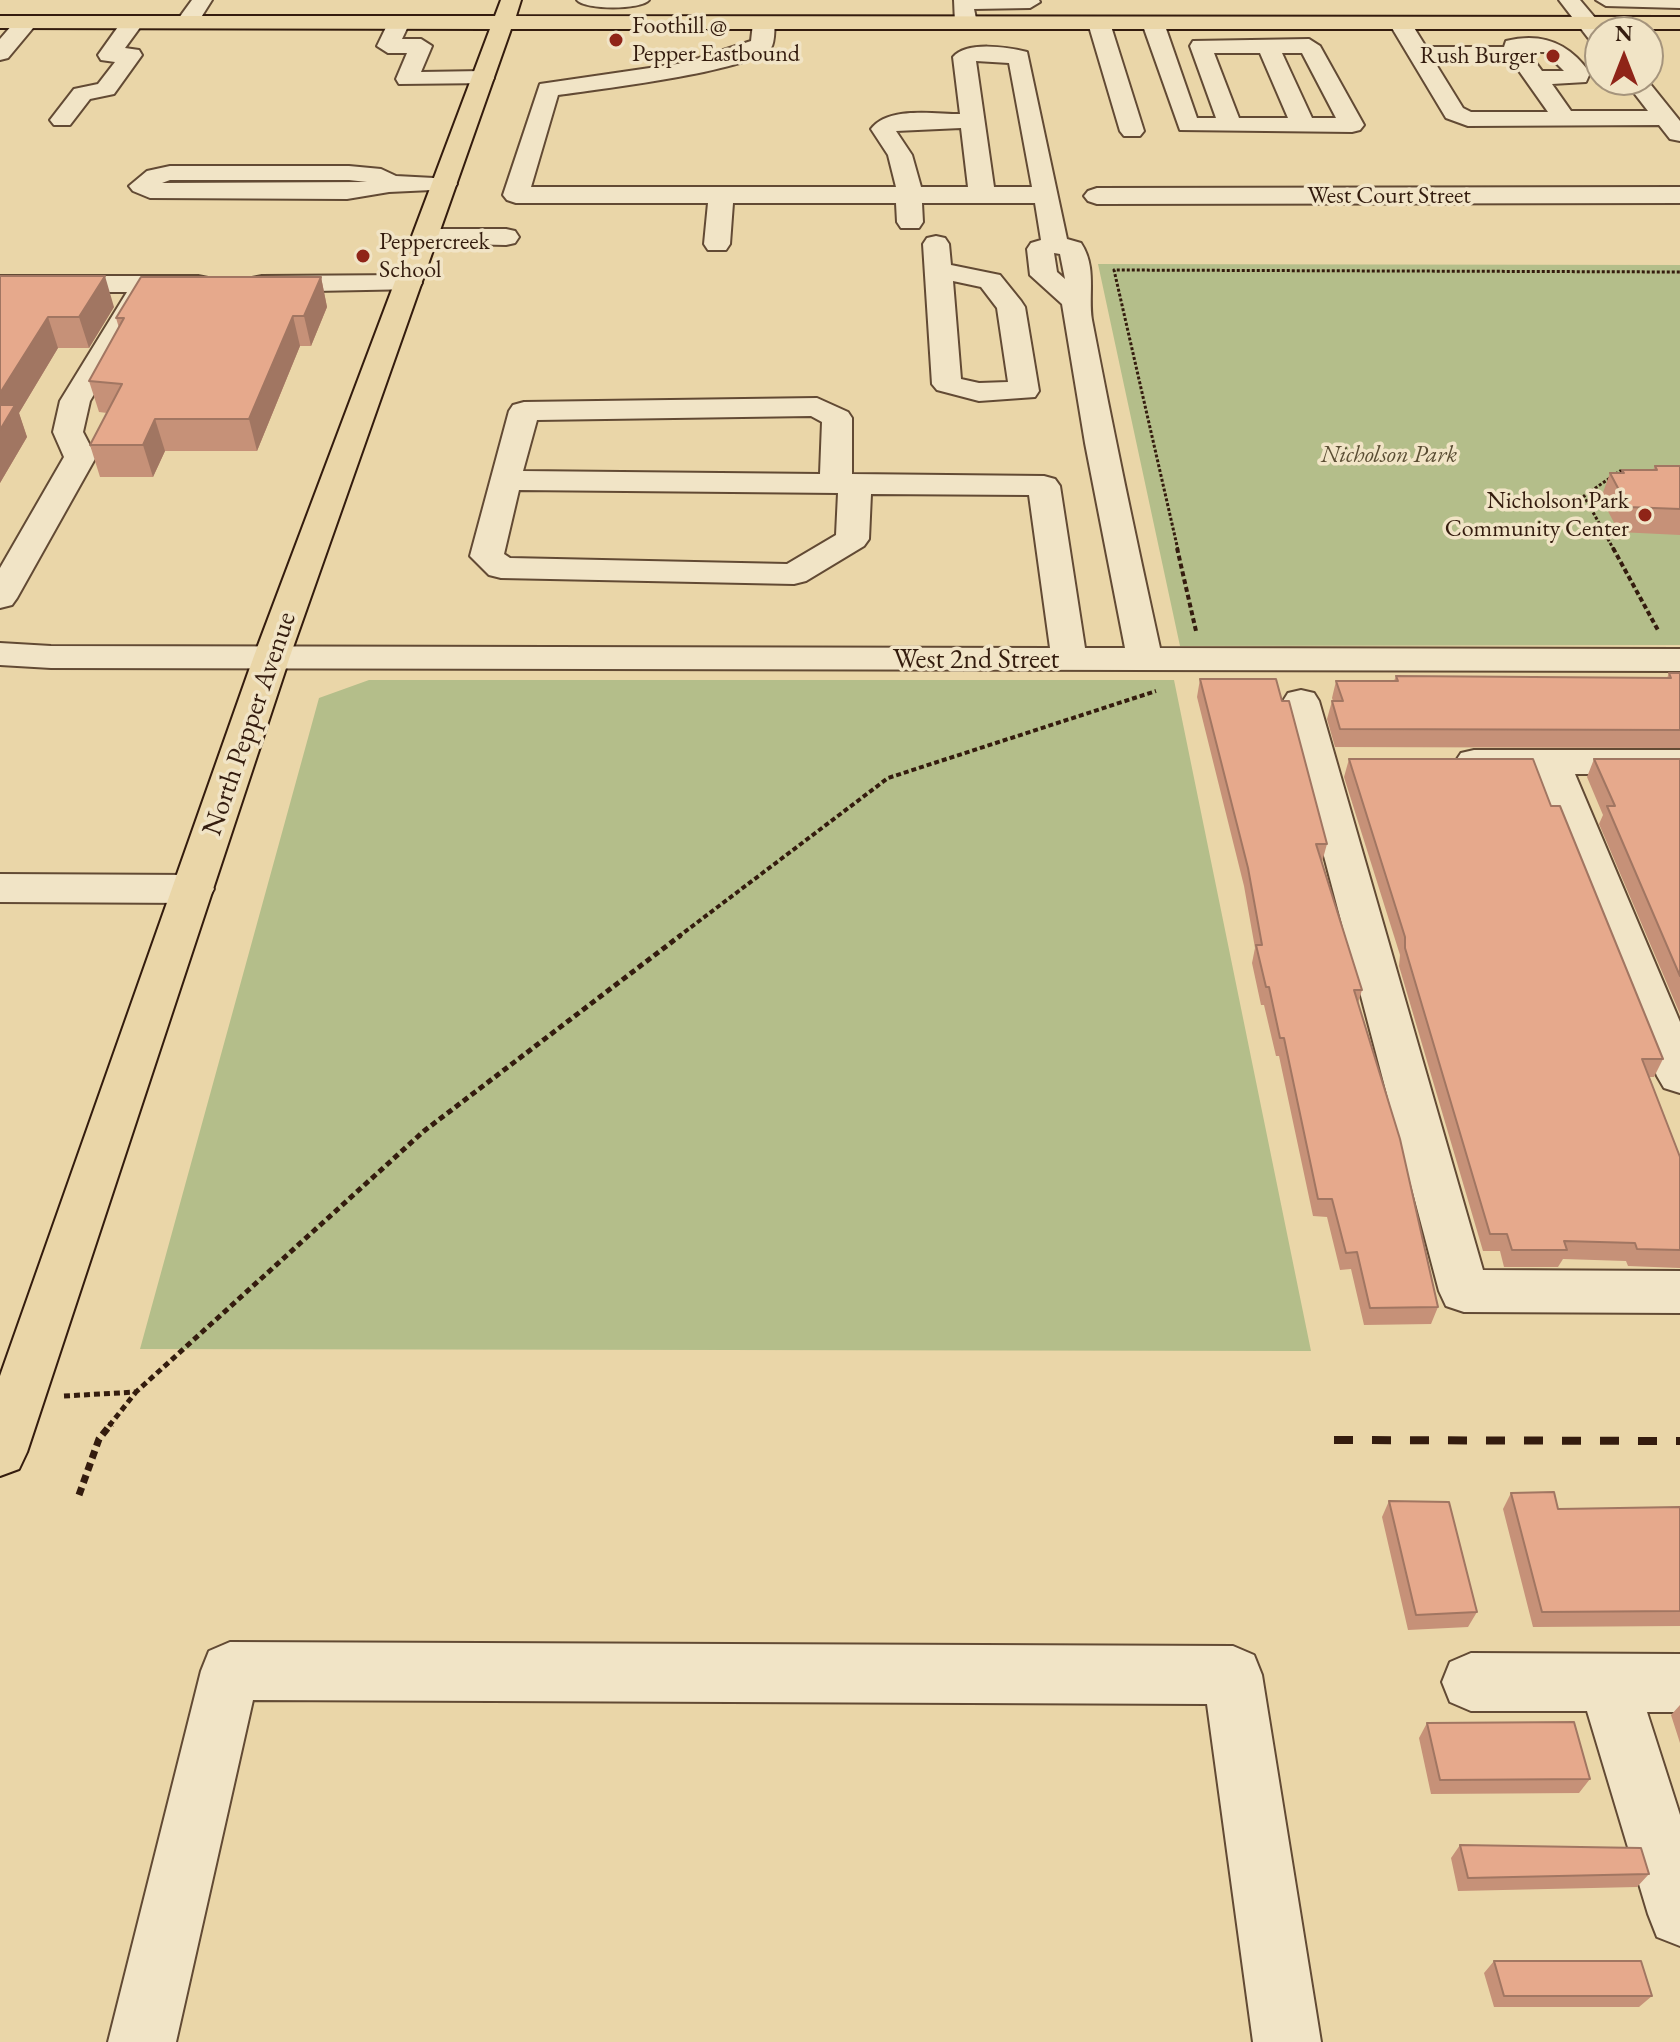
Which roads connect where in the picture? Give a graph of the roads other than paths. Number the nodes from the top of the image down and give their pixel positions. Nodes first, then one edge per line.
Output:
1 (202, 0) edge
2 (511, 0) edge
3 (587, 0) edge
4 (639, 0) edge
5 (747, 0) edge
6 (788, 0) edge
7 (1569, 0) edge
8 (1613, 1) edge
9 (1670, 1) edge
10 (1030, 2) dead end
11 (1629, 16) edge
12 (1584, 18) edge
13 (1680, 21) edge
14 (0, 22) edge
15 (27, 22) junction
16 (133, 22) junction
17 (187, 22) junction
18 (399, 22) junction
19 (503, 23) junction
20 (666, 23) junction
21 (766, 23) junction
22 (966, 23) junction
23 (1002, 23) junction
24 (1099, 23) junction
25 (1153, 23) junction
26 (1400, 23) junction
27 (1584, 30) edge
28 (1268, 46) junction
29 (0, 53) edge
30 (1006, 54) junction
31 (1419, 54) junction
32 (1464, 54) junction
33 (1518, 54) junction
34 (1536, 78) junction
35 (487, 85) junction
36 (1648, 96) edge
37 (1506, 119) junction
38 (1565, 119) junction
39 (62, 120) dead end
40 (974, 121) junction
41 (1230, 125) junction
42 (1303, 125) junction
43 (1673, 127) edge
44 (1132, 131) dead end
45 (1223, 171) dead end
46 (389, 184) junction
47 (444, 184) junction
48 (721, 195) junction
49 (907, 195) junction
50 (982, 195) junction
51 (1046, 195) junction
52 (1680, 195) edge
53 (1097, 196) dead end
54 (1231, 196) junction
55 (425, 237) junction
56 (506, 237) dead end
57 (717, 244) dead end
58 (929, 253) junction
59 (408, 283) junction
60 (0, 284) edge
61 (146, 284) junction
62 (505, 480) junction
63 (845, 484) junction
64 (0, 598) edge
65 (1672, 651) edge
66 (0, 654) edge
67 (272, 656) junction
68 (1069, 660) junction
69 (1145, 660) junction
70 (1301, 701) dead end
71 (1444, 762) edge
72 (1551, 762) junction
73 (1680, 762) edge
74 (0, 888) edge
75 (193, 889) junction
76 (1680, 1076) edge
77 (1680, 1292) edge
78 (0, 1452) edge
79 (1471, 1682) dead end
80 (1608, 1683) junction
81 (1680, 1683) edge
82 (1680, 1914) edge
83 (142, 2042) edge
84 (1287, 2042) edge

1 - 17 street
2 - 19 main road, North Pepper Avenue
3 - 4 street
4 - 20 street
5 - 21 street
6 - 21 street
7 - 12 street
8 - 9 street
8 - 11 street
9 - 13 street
10 - 22 street
14 - 15 main road
15 - 16 main road
15 - 29 street
16 - 17 main road
16 - 39 street
17 - 18 main road
18 - 19 main road
18 - 35 street
19 - 20 main road
19 - 35 main road, North Pepper Avenue
20 - 21 main road
21 - 22 main road
21 - 48 street
22 - 23 main road
23 - 24 main road
23 - 30 street
24 - 25 main road
24 - 44 street
25 - 26 main road
25 - 41 street
26 - 27 main road
26 - 31 street
28 - 41 street
28 - 42 street
28 - 42 street
30 - 40 street
30 - 51 street
31 - 32 street
31 - 37 street
32 - 33 street
32 - 37 street
33 - 34 street
33 - 34 street
34 - 38 street
35 - 47 main road, North Pepper Avenue
36 - 43 street
37 - 38 street
38 - 43 street
40 - 49 street
40 - 50 street
41 - 42 street
45 - 54 street
46 - 46 street
46 - 47 street
47 - 55 main road, North Pepper Avenue
48 - 49 street
48 - 57 street
49 - 50 street
49 - 58 street
50 - 51 street
51 - 69 street
52 - 54 street, West Court Street
53 - 54 street, West Court Street
55 - 56 street
55 - 59 main road, North Pepper Avenue
58 - 58 street
59 - 61 street
59 - 67 main road, North Pepper Avenue
60 - 61 street
61 - 64 street
62 - 63 street
62 - 63 street
62 - 63 street
63 - 68 street
65 - 69 street, West 2nd Street
66 - 67 street, West 2nd Street
67 - 68 street, West 2nd Street
67 - 75 main road, North Pepper Avenue
68 - 69 street, West 2nd Street
70 - 77 street
71 - 72 street
72 - 73 street
72 - 76 street
74 - 75 street
75 - 78 main road, North Pepper Avenue
79 - 80 street
80 - 81 street
80 - 82 street
83 - 84 street

